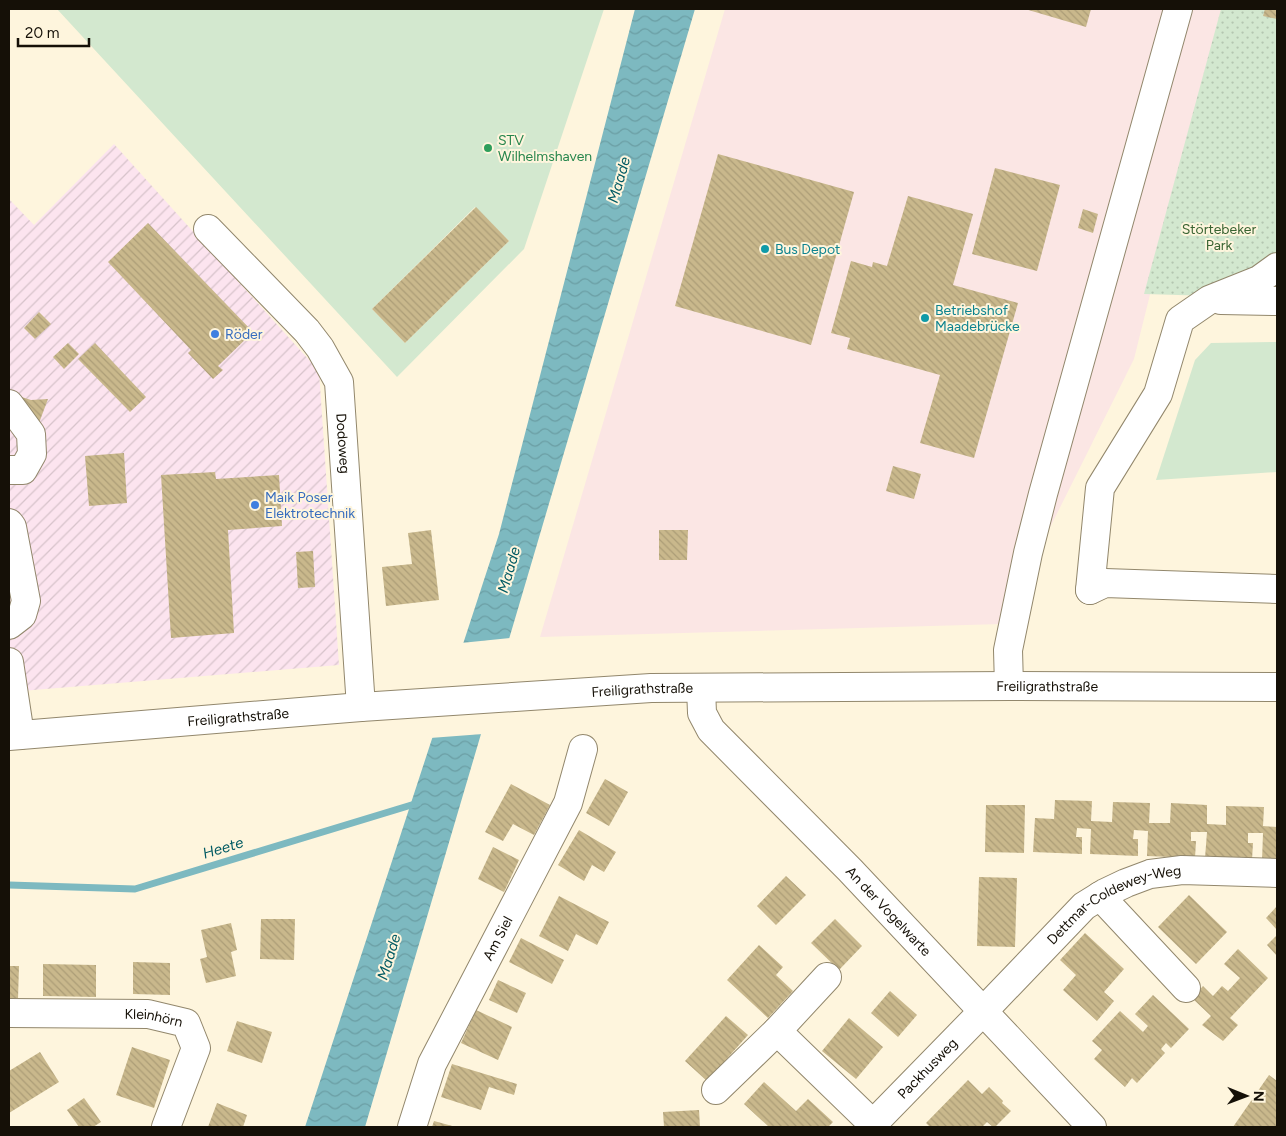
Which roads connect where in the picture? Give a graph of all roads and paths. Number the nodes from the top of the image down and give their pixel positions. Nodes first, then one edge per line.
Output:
1 (1178, 9) edge
2 (208, 229) dead end
3 (1277, 267) edge
4 (1210, 300) junction
5 (1277, 301) edge
6 (9, 404) edge
7 (9, 470) edge
8 (9, 523) edge
9 (1277, 589) edge
10 (9, 625) edge
11 (9, 662) edge
12 (1008, 686) junction
13 (1277, 687) edge
14 (701, 688) junction
15 (361, 707) junction
16 (14, 735) edge
17 (583, 749) dead end
18 (1277, 873) edge
19 (1100, 896) junction
20 (827, 978) dead end
21 (1186, 988) dead end
22 (983, 1011) junction
23 (9, 1013) edge
24 (777, 1031) junction
25 (716, 1090) dead end
26 (873, 1126) edge
27 (166, 1127) edge
28 (412, 1127) edge
29 (1092, 1127) edge

1 - 12 street
2 - 15 street, Dodoweg
3 - 4 street
4 - 5 street
4 - 9 street
6 - 7 street
8 - 10 street
11 - 16 street
12 - 13 street, Freiligrathstraße
12 - 14 street, Freiligrathstraße
14 - 15 street, Freiligrathstraße
14 - 22 street, An der Vogelwarte
15 - 16 street, Freiligrathstraße
17 - 28 street, Am Siel
18 - 19 street, Dettmar-Coldewey-Weg
19 - 21 street
19 - 22 street, Dettmar-Coldewey-Weg
20 - 24 street
22 - 26 street, Packhusweg
22 - 29 street, An der Vogelwarte
23 - 27 street, Kleinhörn
24 - 25 street
24 - 26 street, Packhusweg

